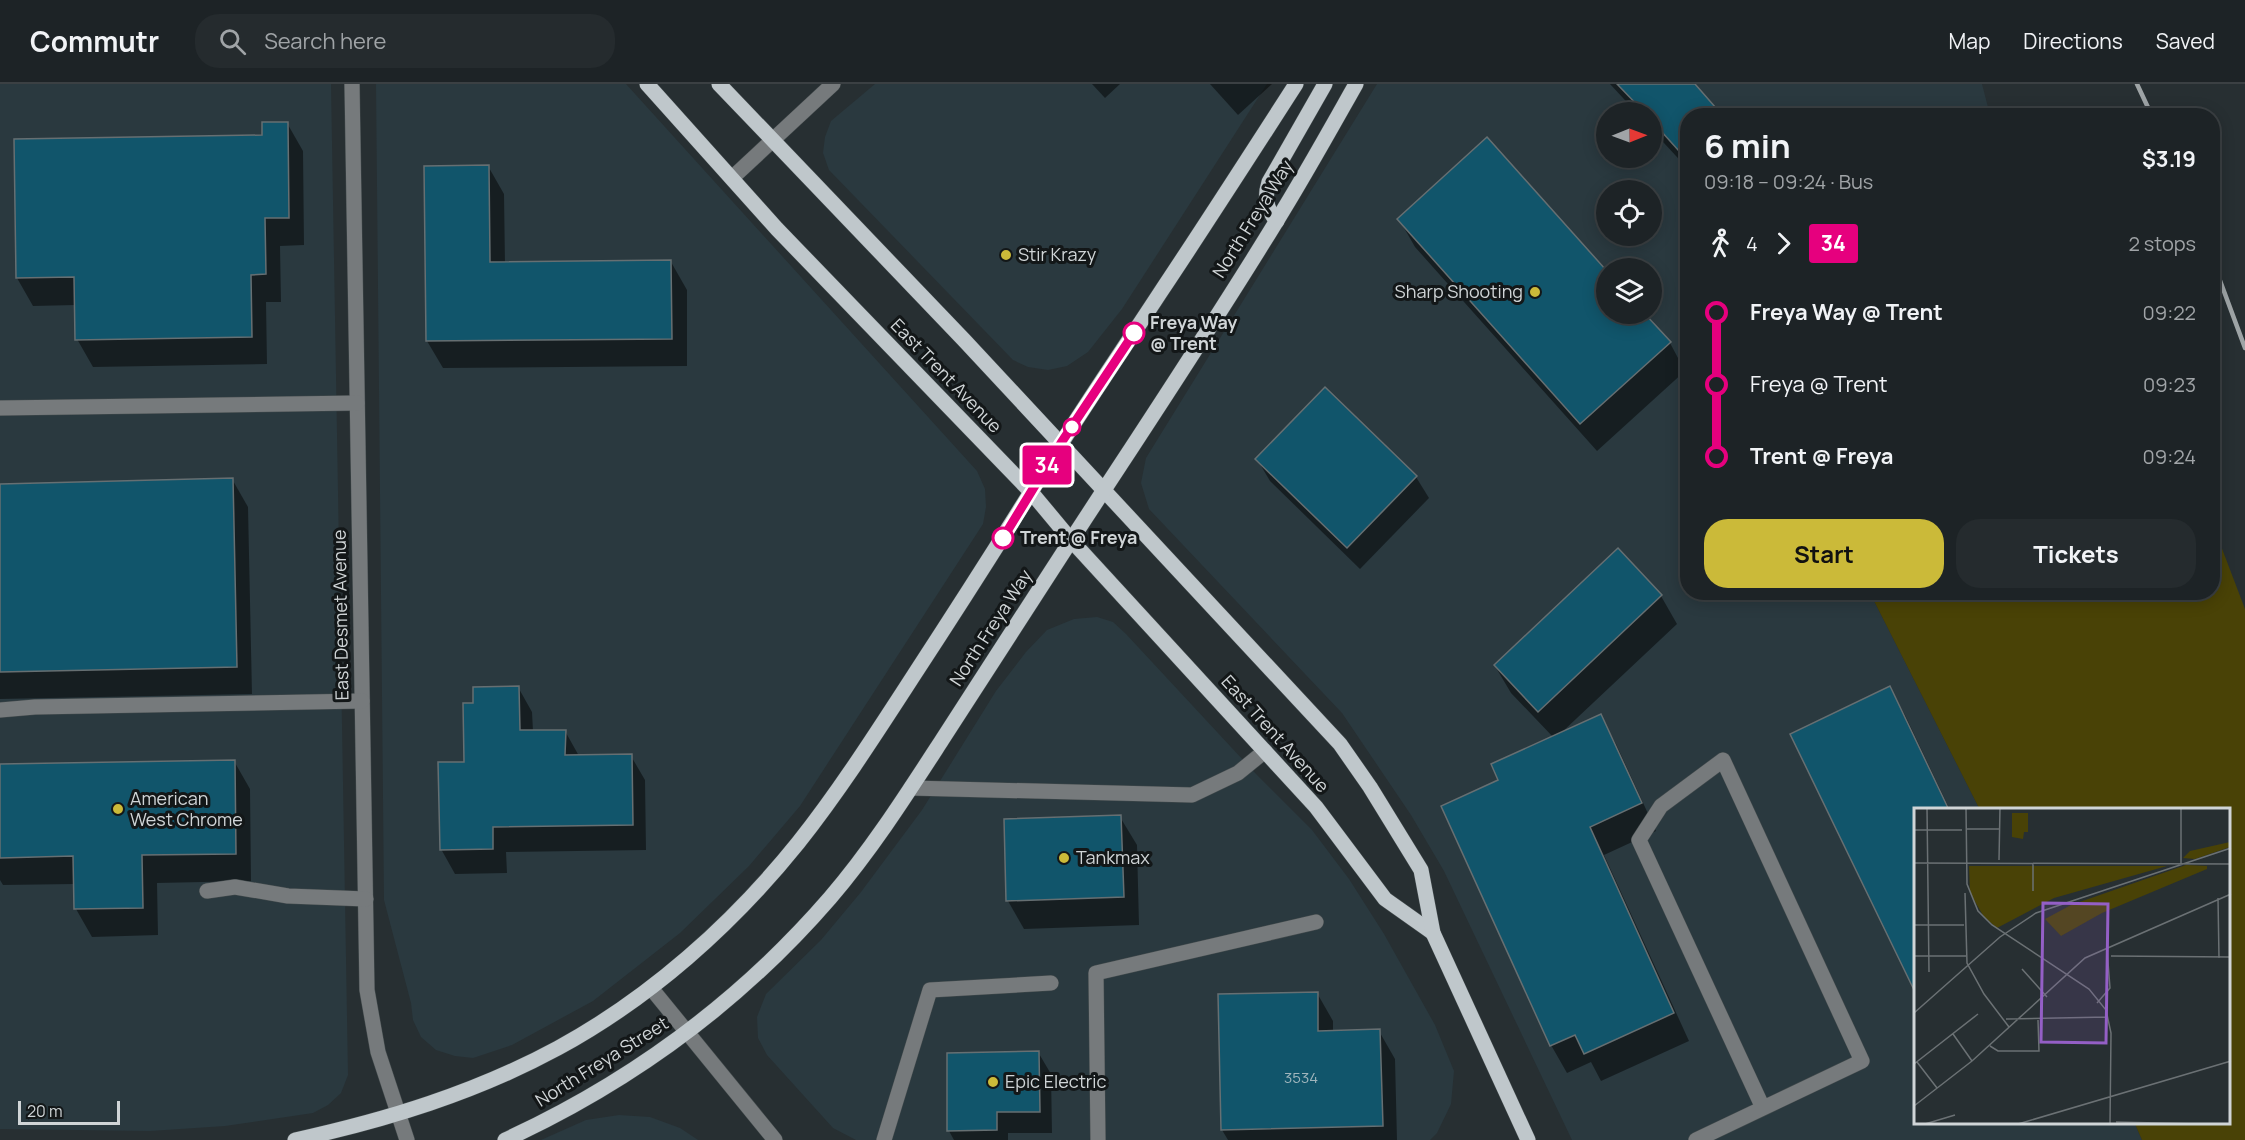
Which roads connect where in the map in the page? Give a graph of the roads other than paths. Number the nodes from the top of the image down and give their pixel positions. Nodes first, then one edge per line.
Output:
1 (352, 84) edge
2 (647, 84) edge
3 (719, 84) edge
4 (833, 84) edge
5 (1296, 84) edge
6 (1325, 84) edge
7 (1356, 84) edge
8 (772, 139) junction
9 (732, 178) junction
10 (1277, 221) junction
11 (357, 403) junction
12 (0, 408) edge
13 (1061, 443) junction
14 (1104, 490) junction
15 (1031, 492) junction
16 (1071, 540) junction
17 (362, 701) junction
18 (0, 710) edge
19 (1265, 751) junction
20 (911, 788) junction
21 (207, 891) dead end
22 (366, 899) junction
23 (1316, 922) dead end
24 (1433, 933) junction
25 (1051, 983) dead end
26 (651, 988) junction
27 (688, 1032) junction
28 (1763, 1108) junction
29 (399, 1115) junction
30 (295, 1140) edge
31 (407, 1140) edge
32 (505, 1140) edge
33 (775, 1140) edge
34 (884, 1140) edge
35 (1098, 1140) edge
36 (1526, 1140) edge
37 (1696, 1140) edge

1 - 11 street, East Desmet Avenue
2 - 9 main road, East Trent Avenue
3 - 8 main road, East Trent Avenue
4 - 8 street
5 - 13 main road, North Freya Way
6 - 10 main road
7 - 10 main road, North Freya Way
8 - 9 street
8 - 13 main road, East Trent Avenue
9 - 15 main road, East Trent Avenue
10 - 14 main road, North Freya Way
11 - 12 street
11 - 17 street, East Desmet Avenue
13 - 14 main road, East Trent Avenue
13 - 15 main road, North Freya Way
14 - 16 main road, North Freya Way
14 - 24 main road, East Trent Avenue
15 - 16 main road, East Trent Avenue
15 - 26 main road, North Freya Way
16 - 19 main road, East Trent Avenue
16 - 20 main road, North Freya Way
17 - 18 street
17 - 22 street, East Desmet Avenue
19 - 20 street
19 - 24 main road, East Trent Avenue
20 - 27 main road, North Freya Way
21 - 22 street
22 - 29 street, East Desmet Avenue
23 - 35 street
24 - 36 main road, East Trent Avenue
25 - 34 street
26 - 27 street, North Freya Street
26 - 29 main road, North Freya Street
27 - 32 main road, North Freya Street
27 - 33 street, North Freya Street
28 - 28 street
28 - 37 street
29 - 30 main road, North Freya Street
29 - 31 street, East Desmet Avenue

